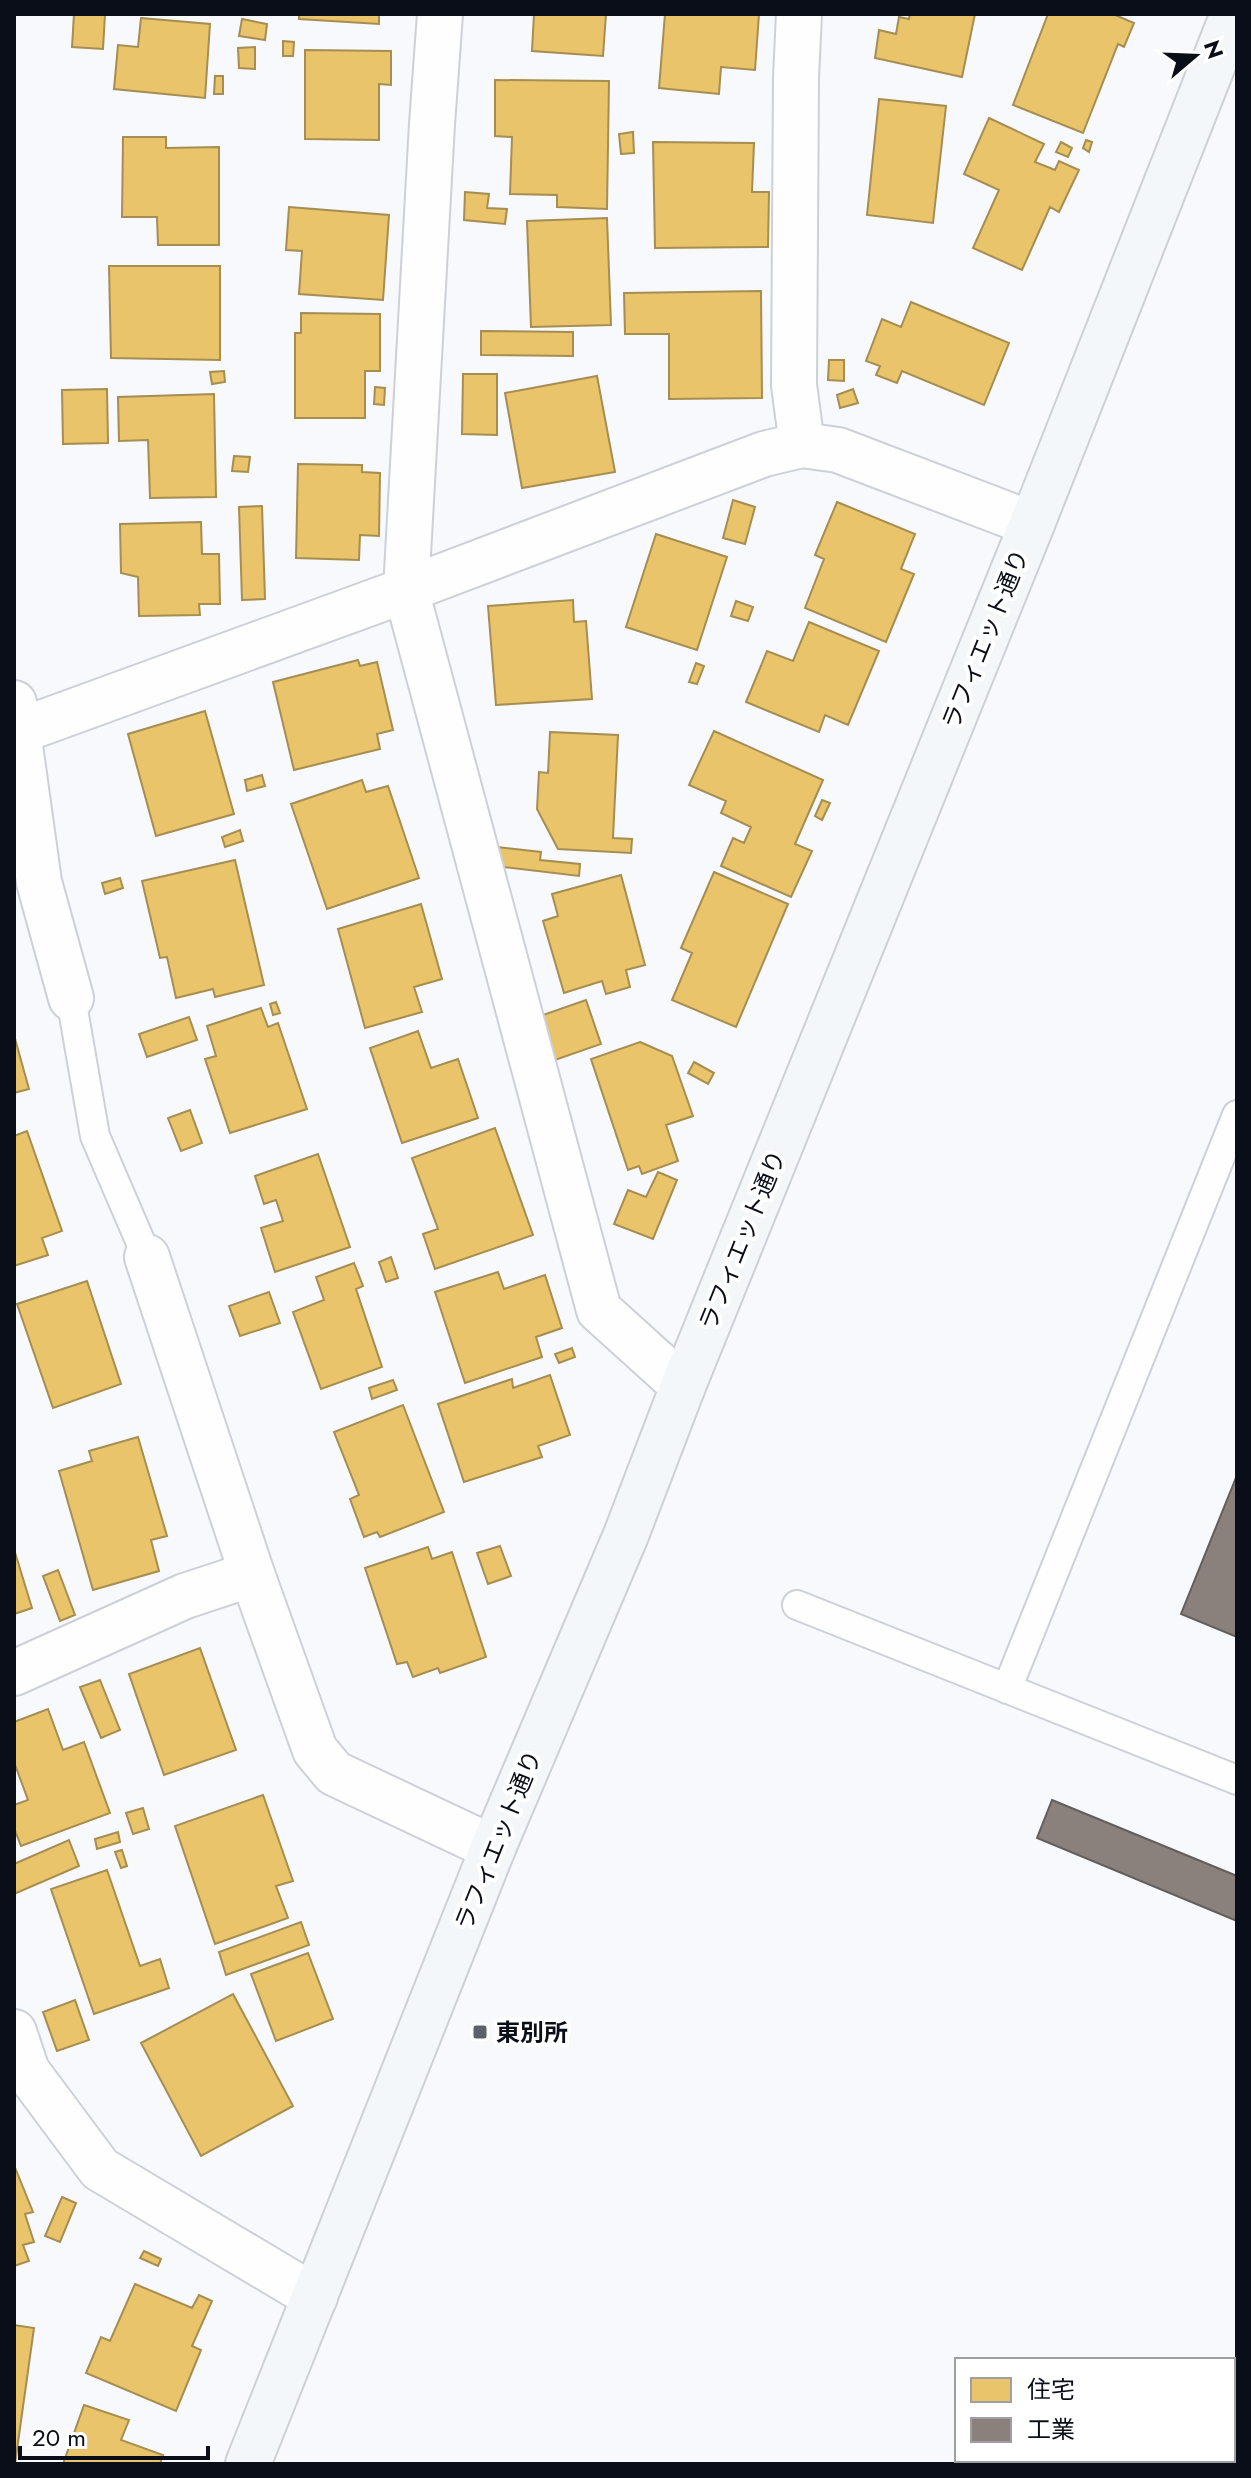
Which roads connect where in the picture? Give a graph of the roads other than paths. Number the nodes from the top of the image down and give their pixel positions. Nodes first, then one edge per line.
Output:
1 (440, 14) edge
2 (799, 14) edge
3 (1233, 14) edge
4 (802, 445) junction
5 (1032, 524) junction
6 (406, 590) junction
7 (15, 723) edge
8 (71, 998) joint
9 (1237, 1115) edge
10 (147, 1257) joint
11 (683, 1386) junction
12 (252, 1574) junction
13 (797, 1605) dead end
14 (14, 1673) edge
15 (1007, 1689) junction
16 (1237, 1780) edge
17 (493, 1848) junction
18 (18, 2060) edge
19 (315, 2297) junction
20 (248, 2464) edge

1 - 6 street
2 - 4 street
3 - 5 street, ラフィエット通り
4 - 5 street
4 - 6 street
5 - 11 street, ラフィエット通り
6 - 7 street
6 - 11 street
7 - 8 street
8 - 10 lane
9 - 15 lane
10 - 12 street
11 - 17 street, ラフィエット通り
12 - 14 street
12 - 17 street
13 - 15 lane
15 - 16 lane
17 - 19 street, ラフィエット通り
18 - 19 street
19 - 20 street, ラフィエット通り

